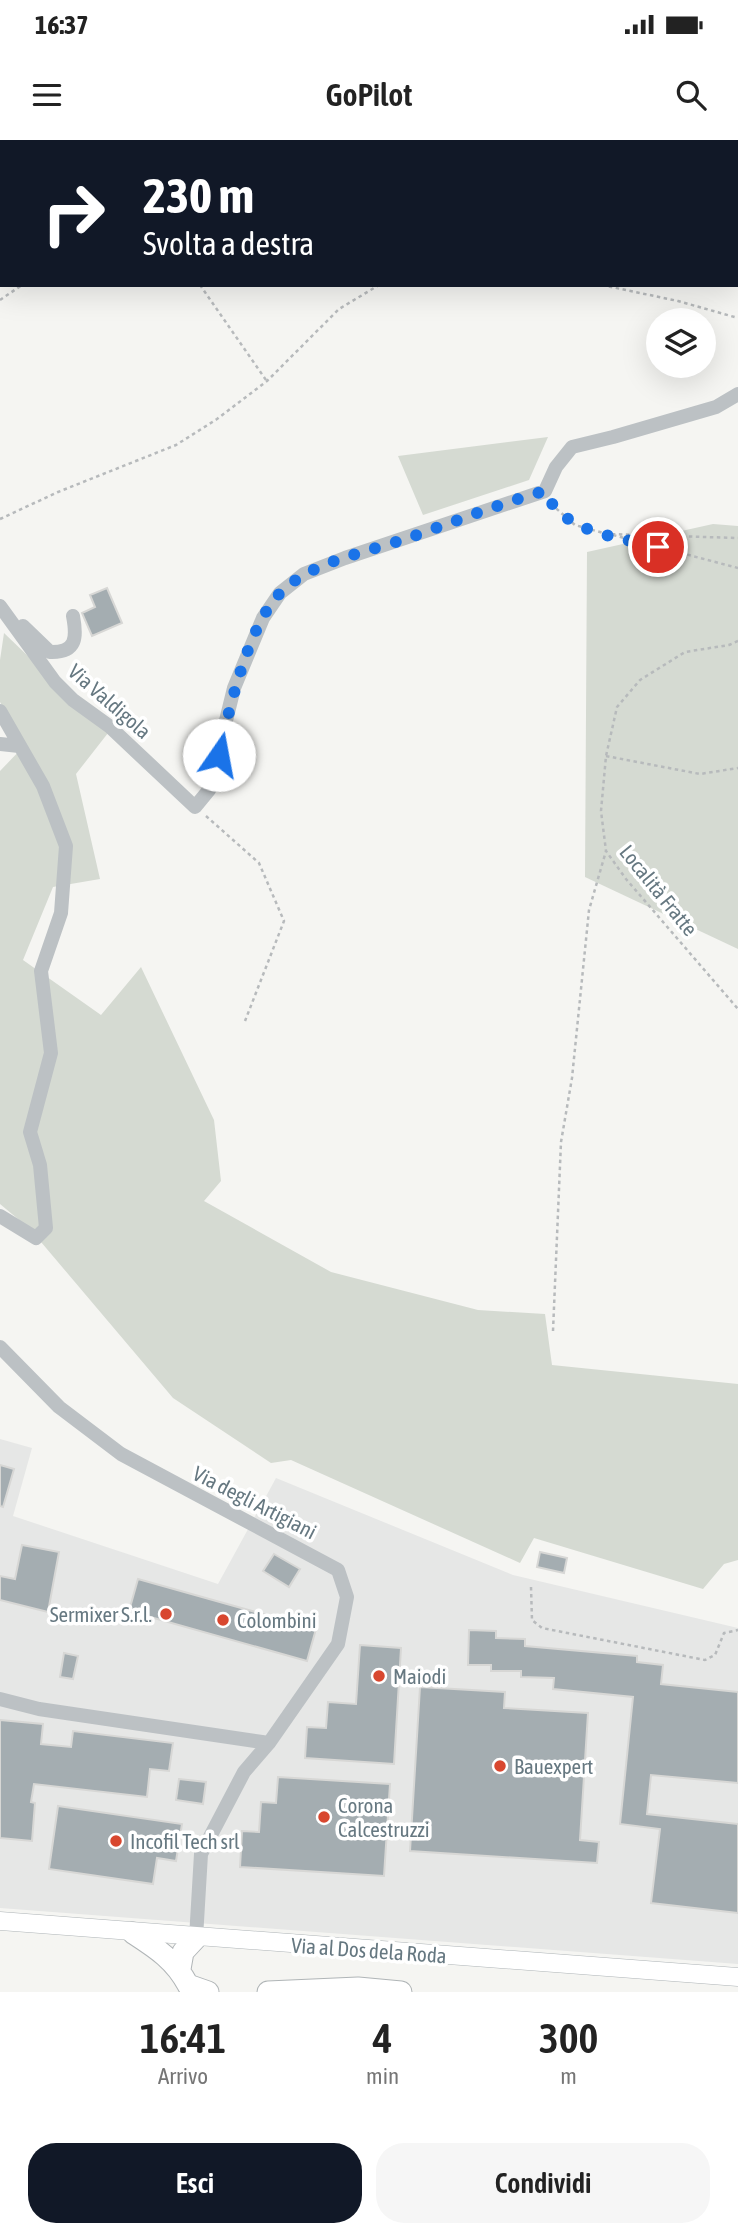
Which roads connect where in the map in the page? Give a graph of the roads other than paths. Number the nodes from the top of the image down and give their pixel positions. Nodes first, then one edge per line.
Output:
1 (738, 394) edge
2 (0, 604) edge
3 (73, 616) dead end
4 (0, 711) edge
5 (0, 744) edge
6 (19, 746) junction
7 (0, 1216) edge
8 (0, 1347) edge
9 (0, 1699) edge
10 (269, 1743) junction
11 (0, 1922) edge
12 (133, 1933) junction
13 (196, 1938) junction
14 (180, 1969) junction
15 (738, 1978) edge
16 (208, 1992) edge
17 (268, 1992) edge
18 (401, 1992) edge

1 - 2 street, Via Valdigola
2 - 3 street
4 - 6 street
5 - 6 street
6 - 7 street
8 - 10 street, Via degli Artigiani
9 - 10 street
10 - 13 street, Via degli Artigiani
11 - 12 main road, Via al Dos dela Roda
12 - 13 main road, Via al Dos dela Roda
12 - 14 highway
13 - 14 highway
13 - 15 main road, Via al Dos dela Roda
14 - 16 highway
17 - 18 highway

